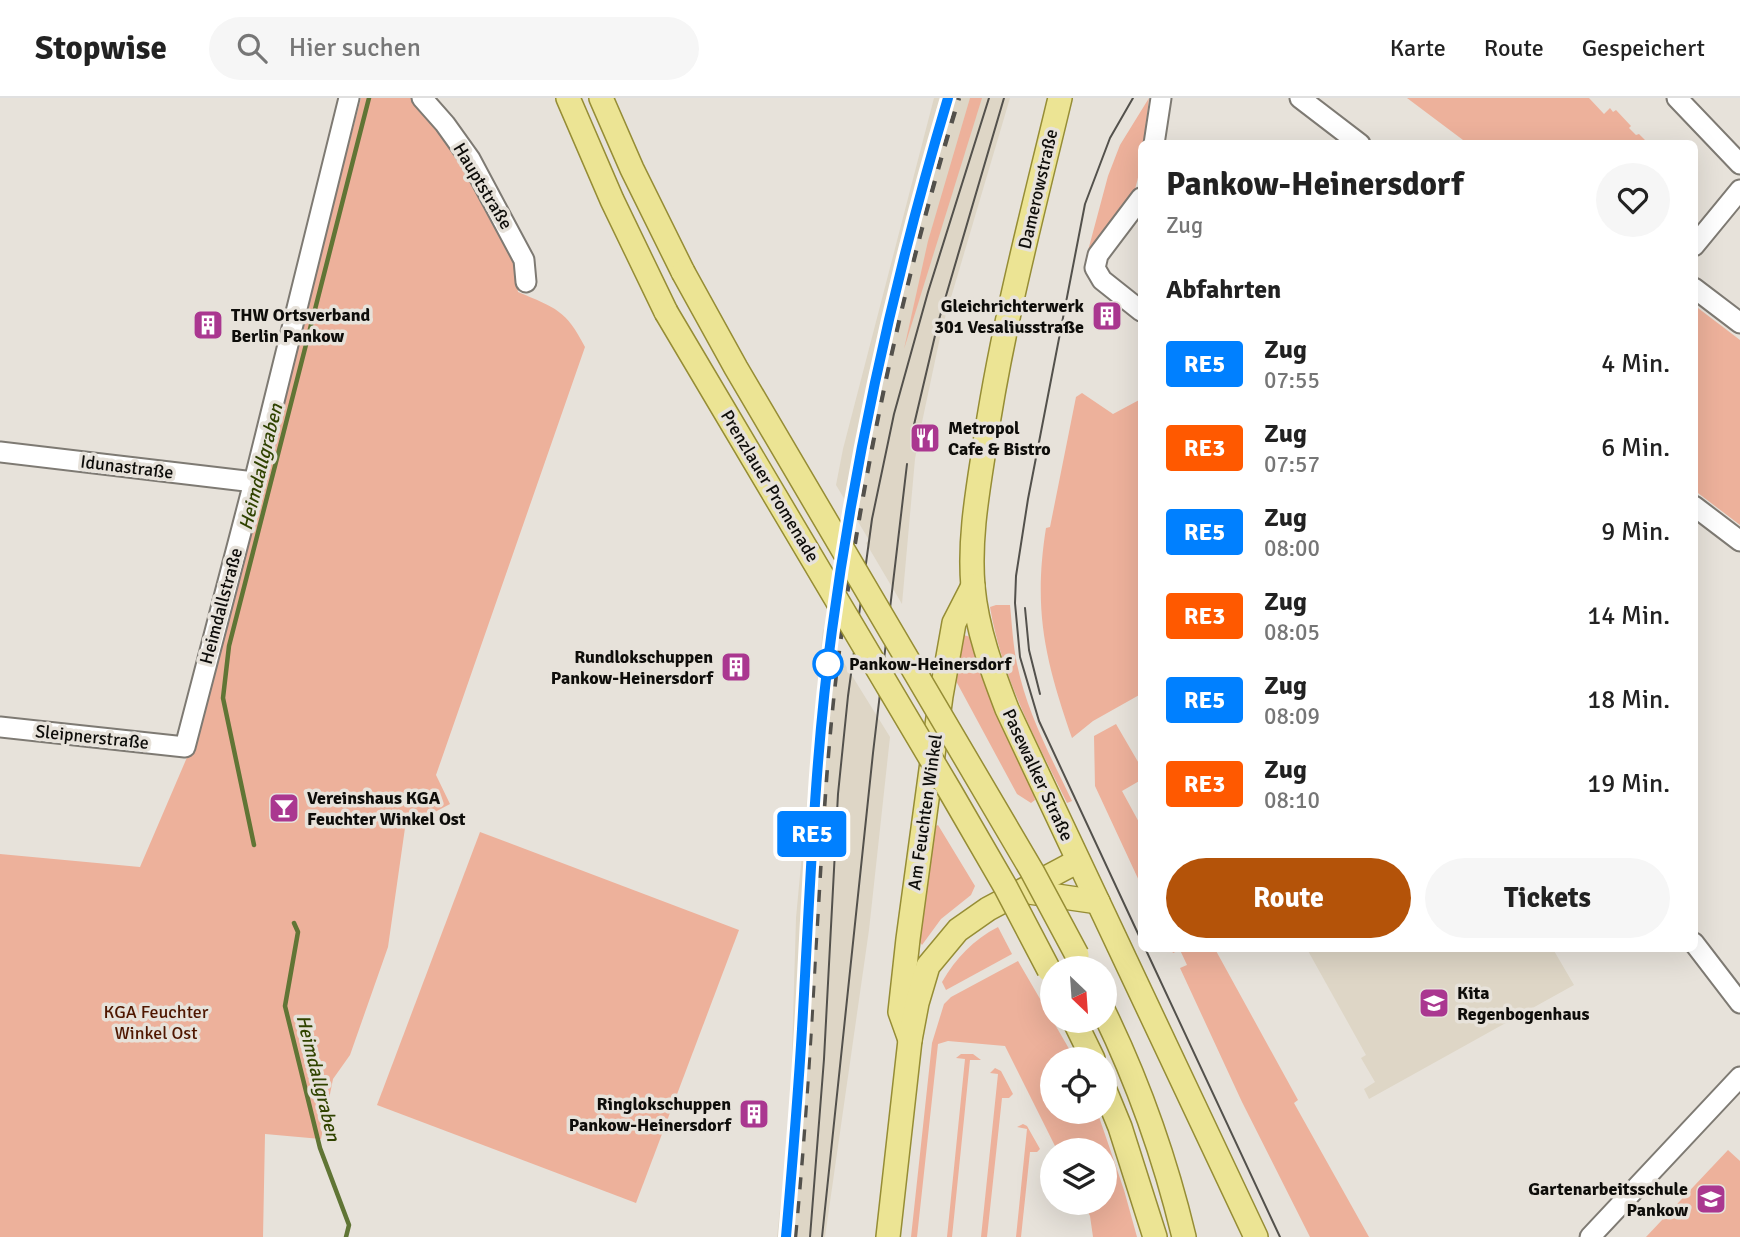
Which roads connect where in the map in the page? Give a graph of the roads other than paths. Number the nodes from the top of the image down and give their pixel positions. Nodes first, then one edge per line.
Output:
1 (349, 98) edge
2 (422, 98) edge
3 (568, 98) edge
4 (601, 98) edge
5 (1060, 98) edge
6 (1161, 98) edge
7 (1300, 98) edge
8 (1677, 98) edge
9 (1155, 140) edge
10 (1355, 140) edge
11 (1740, 164) edge
12 (1740, 191) edge
13 (1138, 202) edge
14 (1698, 241) edge
15 (1017, 280) joint
16 (526, 282) dead end
17 (1698, 291) edge
18 (1133, 305) edge
19 (1740, 323) edge
20 (0, 452) edge
21 (254, 482) junction
22 (1698, 509) edge
23 (1740, 541) edge
24 (973, 586) junction
25 (0, 727) edge
26 (185, 747) joint
27 (1078, 861) junction
28 (1023, 891) junction
29 (1098, 902) junction
30 (1698, 948) edge
31 (1041, 956) edge
32 (1077, 956) edge
33 (1740, 1003) edge
34 (1114, 1033) edge
35 (910, 1040) junction
36 (1740, 1077) edge
37 (1117, 1123) edge
38 (888, 1237) edge
39 (1155, 1237) edge
40 (1184, 1237) edge
41 (1255, 1237) edge
42 (1590, 1237) edge

1 - 21 street, Heimdallstraße
2 - 16 street, Hauptstraße
3 - 31 main road, Prenzlauer Promenade, bridge
4 - 32 main road, Prenzlauer Promenade, bridge
5 - 15 main road, Damerowstraße
6 - 9 street
7 - 10 street
8 - 11 street
12 - 14 street
13 - 18 street
15 - 24 main road, Pasewalker Straße
17 - 19 street
20 - 21 street, Idunastraße
21 - 26 street, Heimdallstraße
22 - 23 street
24 - 27 main road, Pasewalker Straße
24 - 35 main road, Am Feuchten Winkel
25 - 26 street, Sleipnerstraße
27 - 28 main road, Am Feuchten Winkel
27 - 29 main road, Pasewalker Straße
28 - 29 main road
28 - 35 main road, Am Feuchten Winkel
29 - 41 main road, Pasewalker Straße
30 - 33 street
34 - 40 main road
35 - 38 main road, Am Feuchten Winkel
36 - 42 street
37 - 39 main road

